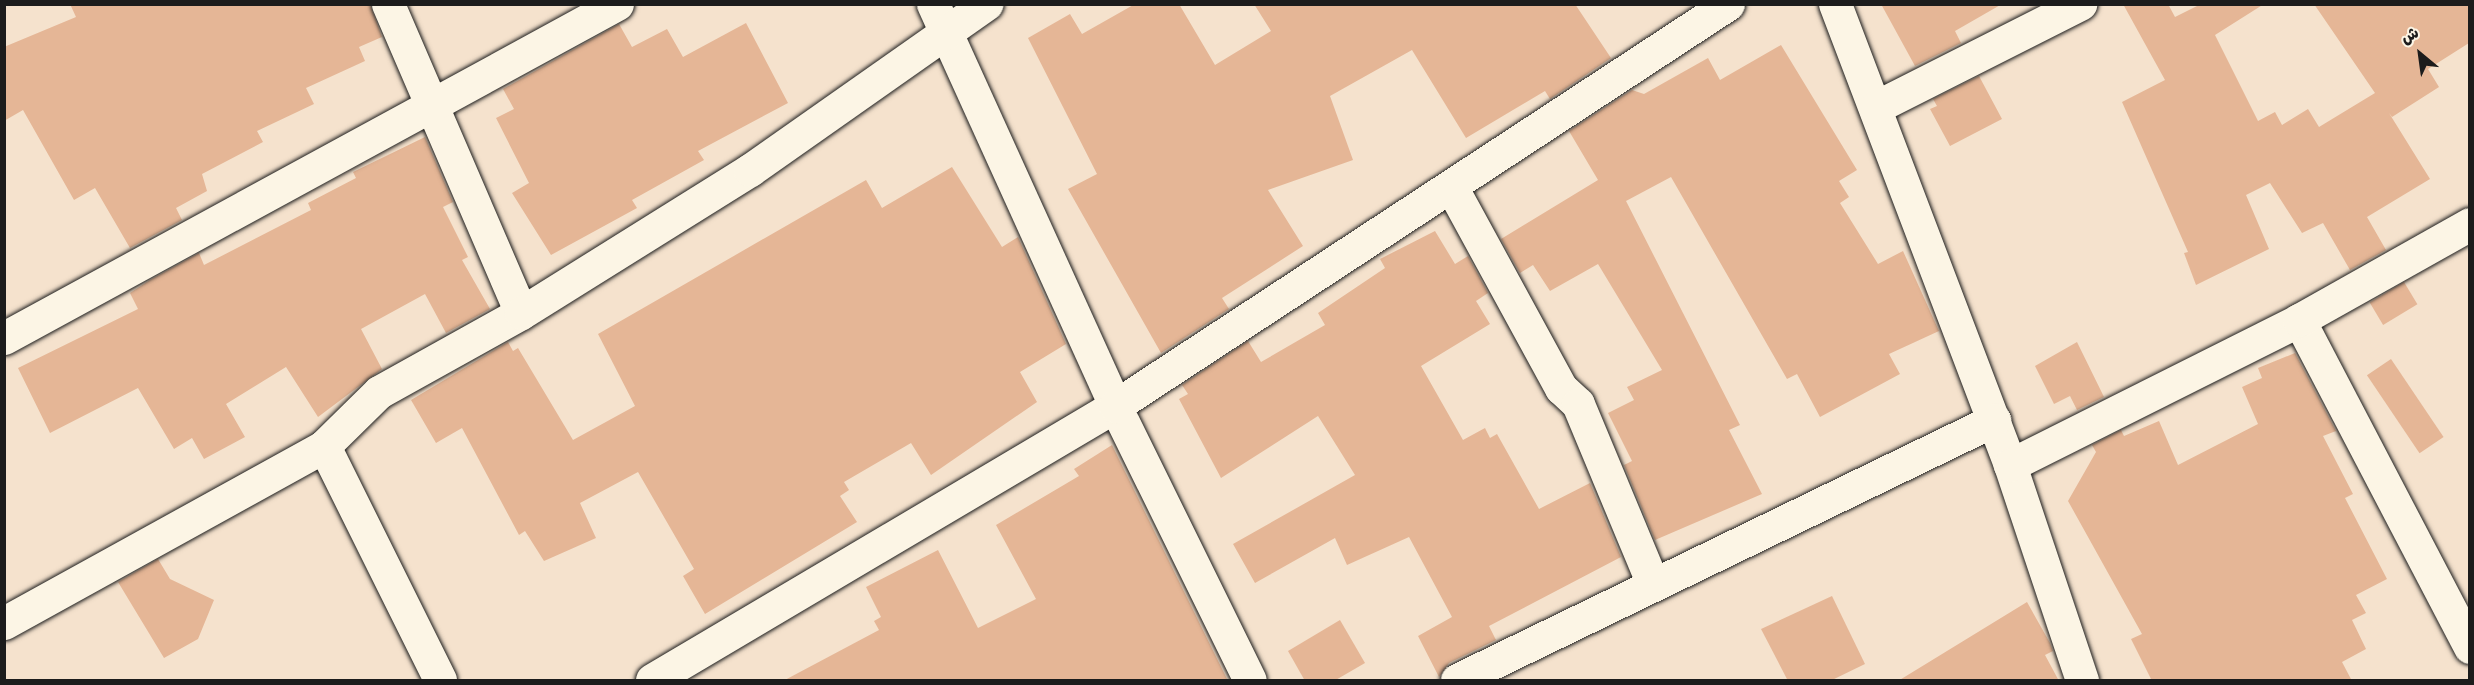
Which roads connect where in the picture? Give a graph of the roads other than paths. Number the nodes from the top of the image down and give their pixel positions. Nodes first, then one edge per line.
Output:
1 (388, 4) edge
2 (617, 4) edge
3 (986, 4) edge
4 (1728, 4) edge
5 (1835, 4) edge
6 (2080, 4) edge
7 (939, 18) edge
8 (428, 104) junction
9 (1876, 107) junction
10 (1452, 190) junction
11 (2469, 224) edge
12 (521, 313) junction
13 (2299, 320) junction
14 (4, 338) edge
15 (1115, 406) junction
16 (1994, 420) junction
17 (324, 446) junction
18 (2010, 465) junction
19 (1653, 584) junction
20 (4, 623) edge
21 (2469, 647) edge
22 (668, 676) edge
23 (440, 681) edge
24 (1250, 681) edge
25 (1457, 681) edge
26 (2082, 681) edge

1 - 8 street
2 - 8 street
3 - 7 street
4 - 10 street
5 - 9 street
6 - 9 street
7 - 12 street
7 - 15 street
8 - 12 street
8 - 14 street
9 - 16 street
10 - 15 street
10 - 19 street
11 - 13 street
12 - 17 street
13 - 18 street
13 - 21 street
15 - 22 street
15 - 24 street
16 - 18 street
16 - 19 street
17 - 20 street
17 - 23 street
18 - 26 street
19 - 25 street

